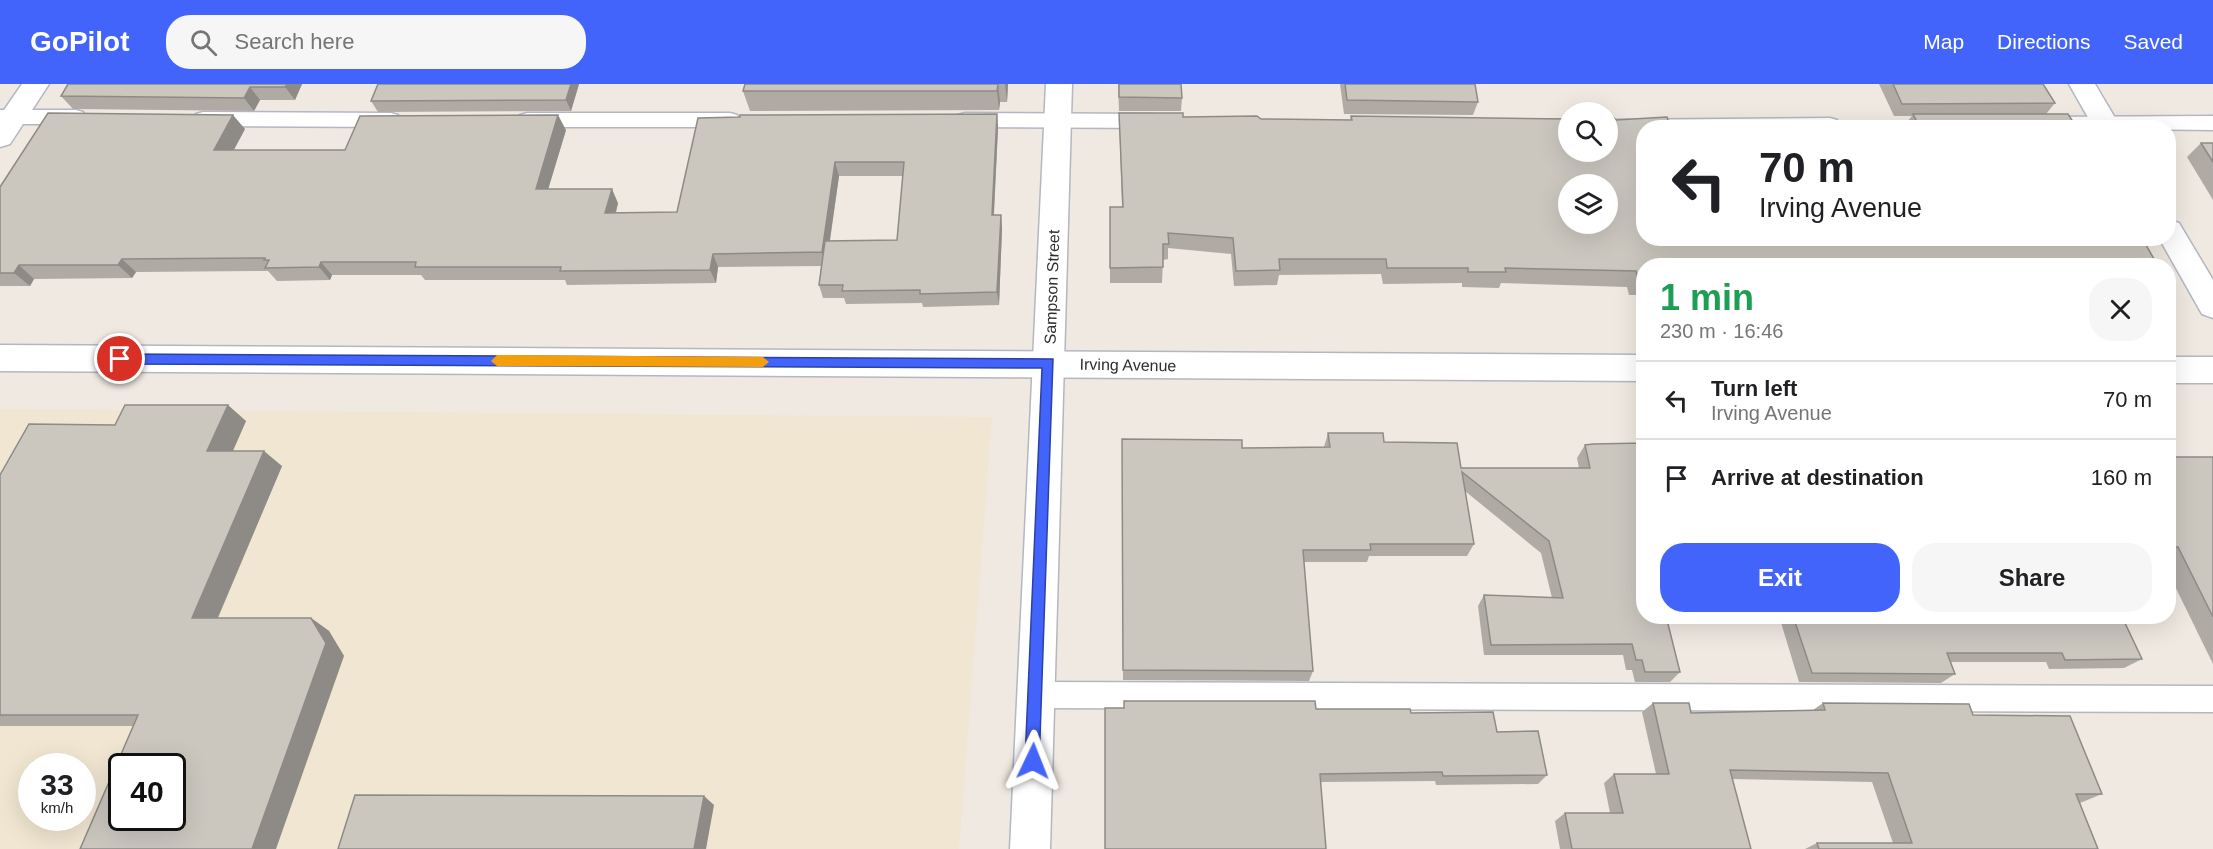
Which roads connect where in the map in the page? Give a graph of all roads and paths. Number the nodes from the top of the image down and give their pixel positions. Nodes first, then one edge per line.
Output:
1 (36, 84) edge
2 (1059, 84) edge
3 (2082, 84) edge
4 (96, 118) edge
5 (178, 119) edge
6 (1058, 119) junction
7 (413, 120) edge
8 (509, 120) edge
9 (748, 120) edge
10 (951, 120) edge
11 (2103, 120) edge
12 (1177, 121) edge
13 (2213, 123) edge
14 (5, 124) edge
15 (2176, 124) edge
16 (1618, 127) edge
17 (1636, 127) edge
18 (2176, 243) edge
19 (2213, 306) edge
20 (0, 358) edge
21 (1049, 363) junction
22 (1636, 368) edge
23 (2176, 370) edge
24 (2213, 370) edge
25 (1035, 695) junction
26 (2213, 699) edge
27 (1030, 849) edge

1 - 14 street
2 - 6 street, Sampson Street
3 - 11 street
4 - 14 lane
5 - 7 lane
6 - 10 lane
6 - 12 lane
6 - 21 street, Sampson Street
8 - 9 lane
13 - 15 lane
16 - 17 lane
18 - 19 street
20 - 21 street, Irving Avenue
21 - 22 street, Irving Avenue
21 - 25 street, Sampson Street
23 - 24 street
25 - 26 lane
25 - 27 street, Sampson Street

